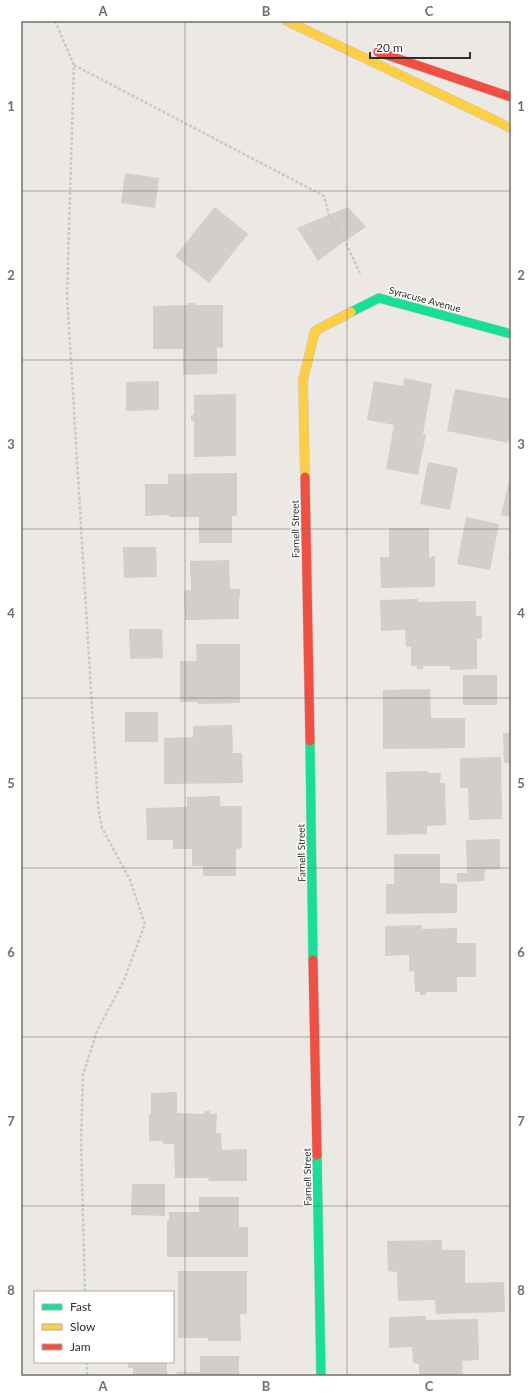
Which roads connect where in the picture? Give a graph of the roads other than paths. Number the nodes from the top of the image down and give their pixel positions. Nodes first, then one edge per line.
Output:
1 (287, 21) edge
2 (355, 44) dead end
3 (370, 49) dead end
4 (511, 97) edge
5 (511, 128) edge
6 (315, 331) joint
7 (511, 334) edge
8 (321, 1376) edge

1 - 2 main road
1 - 5 main road
3 - 4 main road
6 - 7 main road, Syracuse Avenue
6 - 8 main road, Farnell Street

